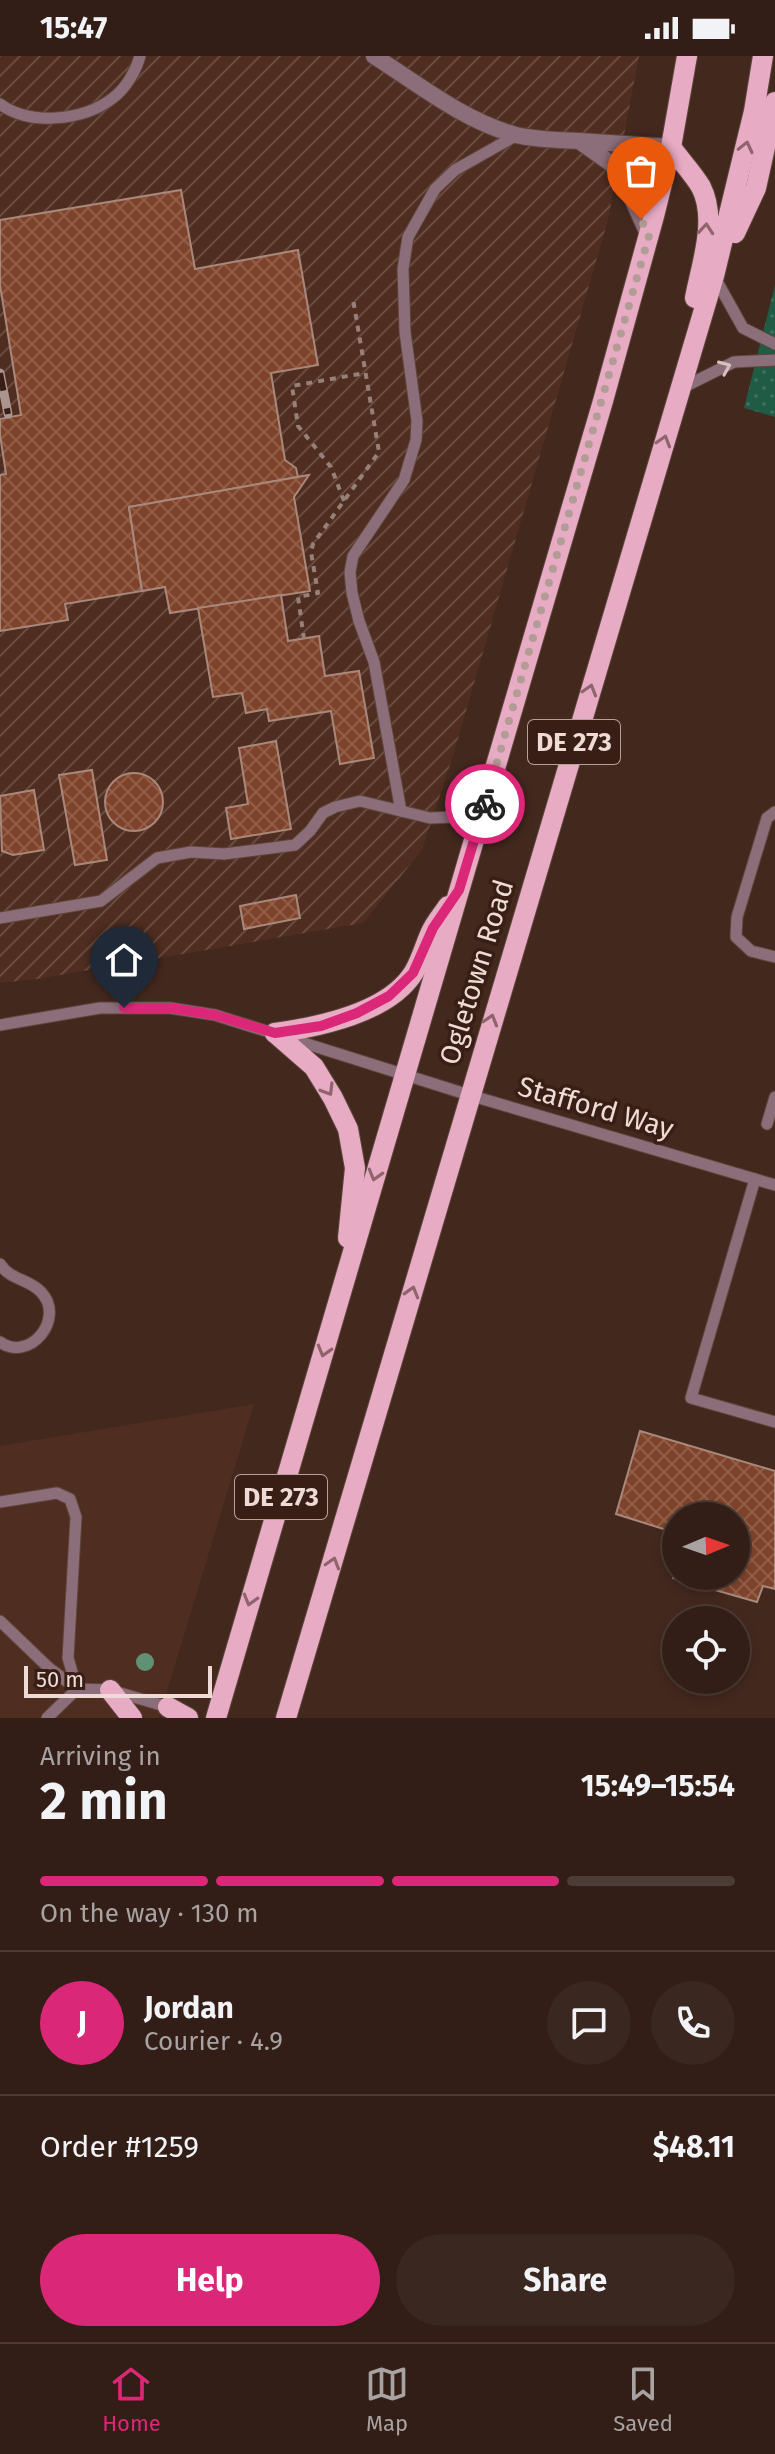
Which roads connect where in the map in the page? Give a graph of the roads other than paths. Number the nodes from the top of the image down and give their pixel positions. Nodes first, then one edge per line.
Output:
1 (140, 56) edge
2 (374, 56) edge
3 (687, 56) edge
4 (763, 56) edge
5 (775, 102) edge
6 (0, 104) edge
7 (517, 135) junction
8 (579, 141) junction
9 (671, 147) junction
10 (649, 236) junction
11 (714, 276) junction
12 (775, 344) edge
13 (775, 360) edge
14 (679, 389) junction
15 (401, 811) junction
16 (775, 812) edge
17 (481, 816) junction
18 (459, 890) junction
19 (0, 918) edge
20 (775, 957) edge
21 (0, 1025) edge
22 (275, 1033) junction
23 (405, 1073) junction
24 (469, 1095) junction
25 (775, 1097) edge
26 (767, 1124) dead end
27 (755, 1179) junction
28 (775, 1185) edge
29 (0, 1264) edge
30 (346, 1276) junction
31 (0, 1342) edge
32 (775, 1422) edge
33 (0, 1502) edge
34 (0, 1621) edge
35 (77, 1689) junction
36 (110, 1690) junction
37 (168, 1707) joint
38 (47, 1718) edge
39 (132, 1718) edge
40 (188, 1718) edge
41 (216, 1718) edge
42 (286, 1718) edge

1 - 6 lane
2 - 7 street
3 - 9 main road, Ogletown Road / DE 273
11 -> 4 main road, Ogletown Road / DE 273
5 - 11 main road
7 - 8 street
7 - 15 lane
8 - 9 street
8 - 10 street
9 - 10 main road, Ogletown Road / DE 273
14 -> 9 main road
10 - 17 main road, Ogletown Road / DE 273
11 - 12 lane
11 - 14 main road, Ogletown Road / DE 273
14 -> 13 lane
24 -> 14 main road, Ogletown Road / DE 273
15 - 17 lane
15 - 19 lane
16 - 20 lane
17 - 18 main road, Ogletown Road / DE 273
18 - 22 main road
18 - 23 main road, Ogletown Road / DE 273
21 - 22 lane, Stafford Way
22 - 23 lane, Stafford Way
22 -> 30 main road
23 - 24 lane, Stafford Way
23 -> 30 main road, Ogletown Road / DE 273
24 - 27 lane, Stafford Way
42 -> 24 main road, Ogletown Road / DE 273
25 - 26 lane
27 - 28 lane, Stafford Way
27 - 32 lane
29 - 31 lane
30 -> 41 main road, Ogletown Road / DE 273
33 - 35 lane
34 - 35 lane
35 - 36 lane
35 - 38 lane
36 - 37 lane
36 - 39 main road
37 - 40 main road

